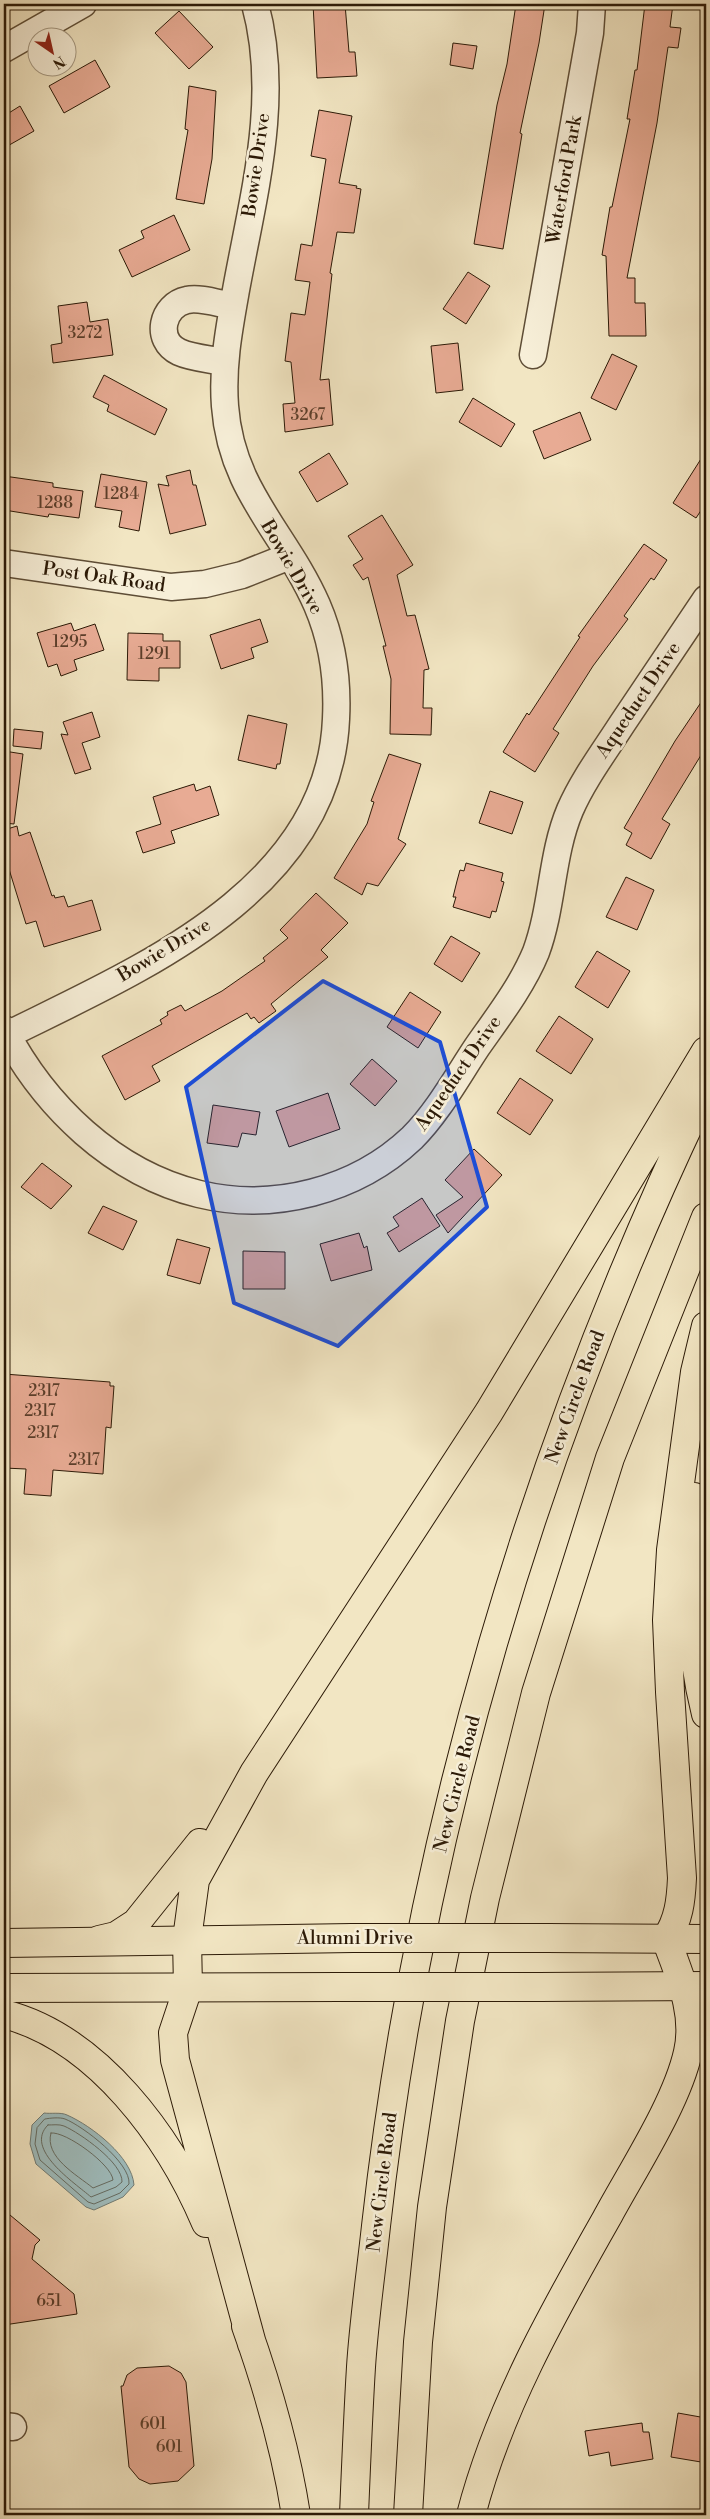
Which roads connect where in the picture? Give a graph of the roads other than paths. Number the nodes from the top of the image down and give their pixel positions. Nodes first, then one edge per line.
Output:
1 (83, 4) edge
2 (255, 4) edge
3 (592, 4) edge
4 (4, 49) edge
5 (233, 306) junction
6 (533, 355) dead end
7 (224, 362) junction
8 (290, 556) junction
9 (4, 563) edge
10 (706, 598) edge
11 (5, 1032) edge
12 (706, 1051) edge
13 (706, 1089) edge
14 (706, 1217) edge
15 (706, 1326) edge
16 (706, 1386) edge
17 (706, 1714) edge
18 (254, 1773) junction
19 (666, 1938) junction
20 (187, 1939) junction
21 (706, 1939) edge
22 (99, 1940) junction
23 (4, 1943) edge
24 (695, 1986) edge
25 (4, 1988) edge
26 (188, 1988) junction
27 (4, 2014) edge
28 (706, 2050) edge
29 (656, 2128) junction
30 (252, 2344) junction
31 (296, 2515) edge
32 (354, 2515) edge
33 (408, 2515) edge
34 (471, 2515) edge

1 - 4 street
2 - 5 street, Bowie Drive
3 - 6 street, Waterford Park
5 - 7 street, Bowie Drive
5 - 7 street
7 - 8 street, Bowie Drive
8 - 9 street, Post Oak Road
8 - 11 street, Bowie Drive
10 - 11 street, Aqueduct Drive
12 - 18 main road
13 - 32 main road, New Circle Road
14 - 33 main road
15 - 19 main road
16 - 17 main road
18 - 20 main road
18 - 22 main road
19 - 20 main road, Alumni Drive, bridge
19 - 21 main road, Alumni Drive
19 - 24 main road
20 - 22 main road, Alumni Drive
20 - 26 main road
22 - 23 main road, Alumni Drive
24 - 26 main road, bridge
24 - 29 main road
25 - 26 main road
26 - 30 main road
27 - 30 main road
28 - 29 main road
29 - 34 main road
30 - 31 main road

